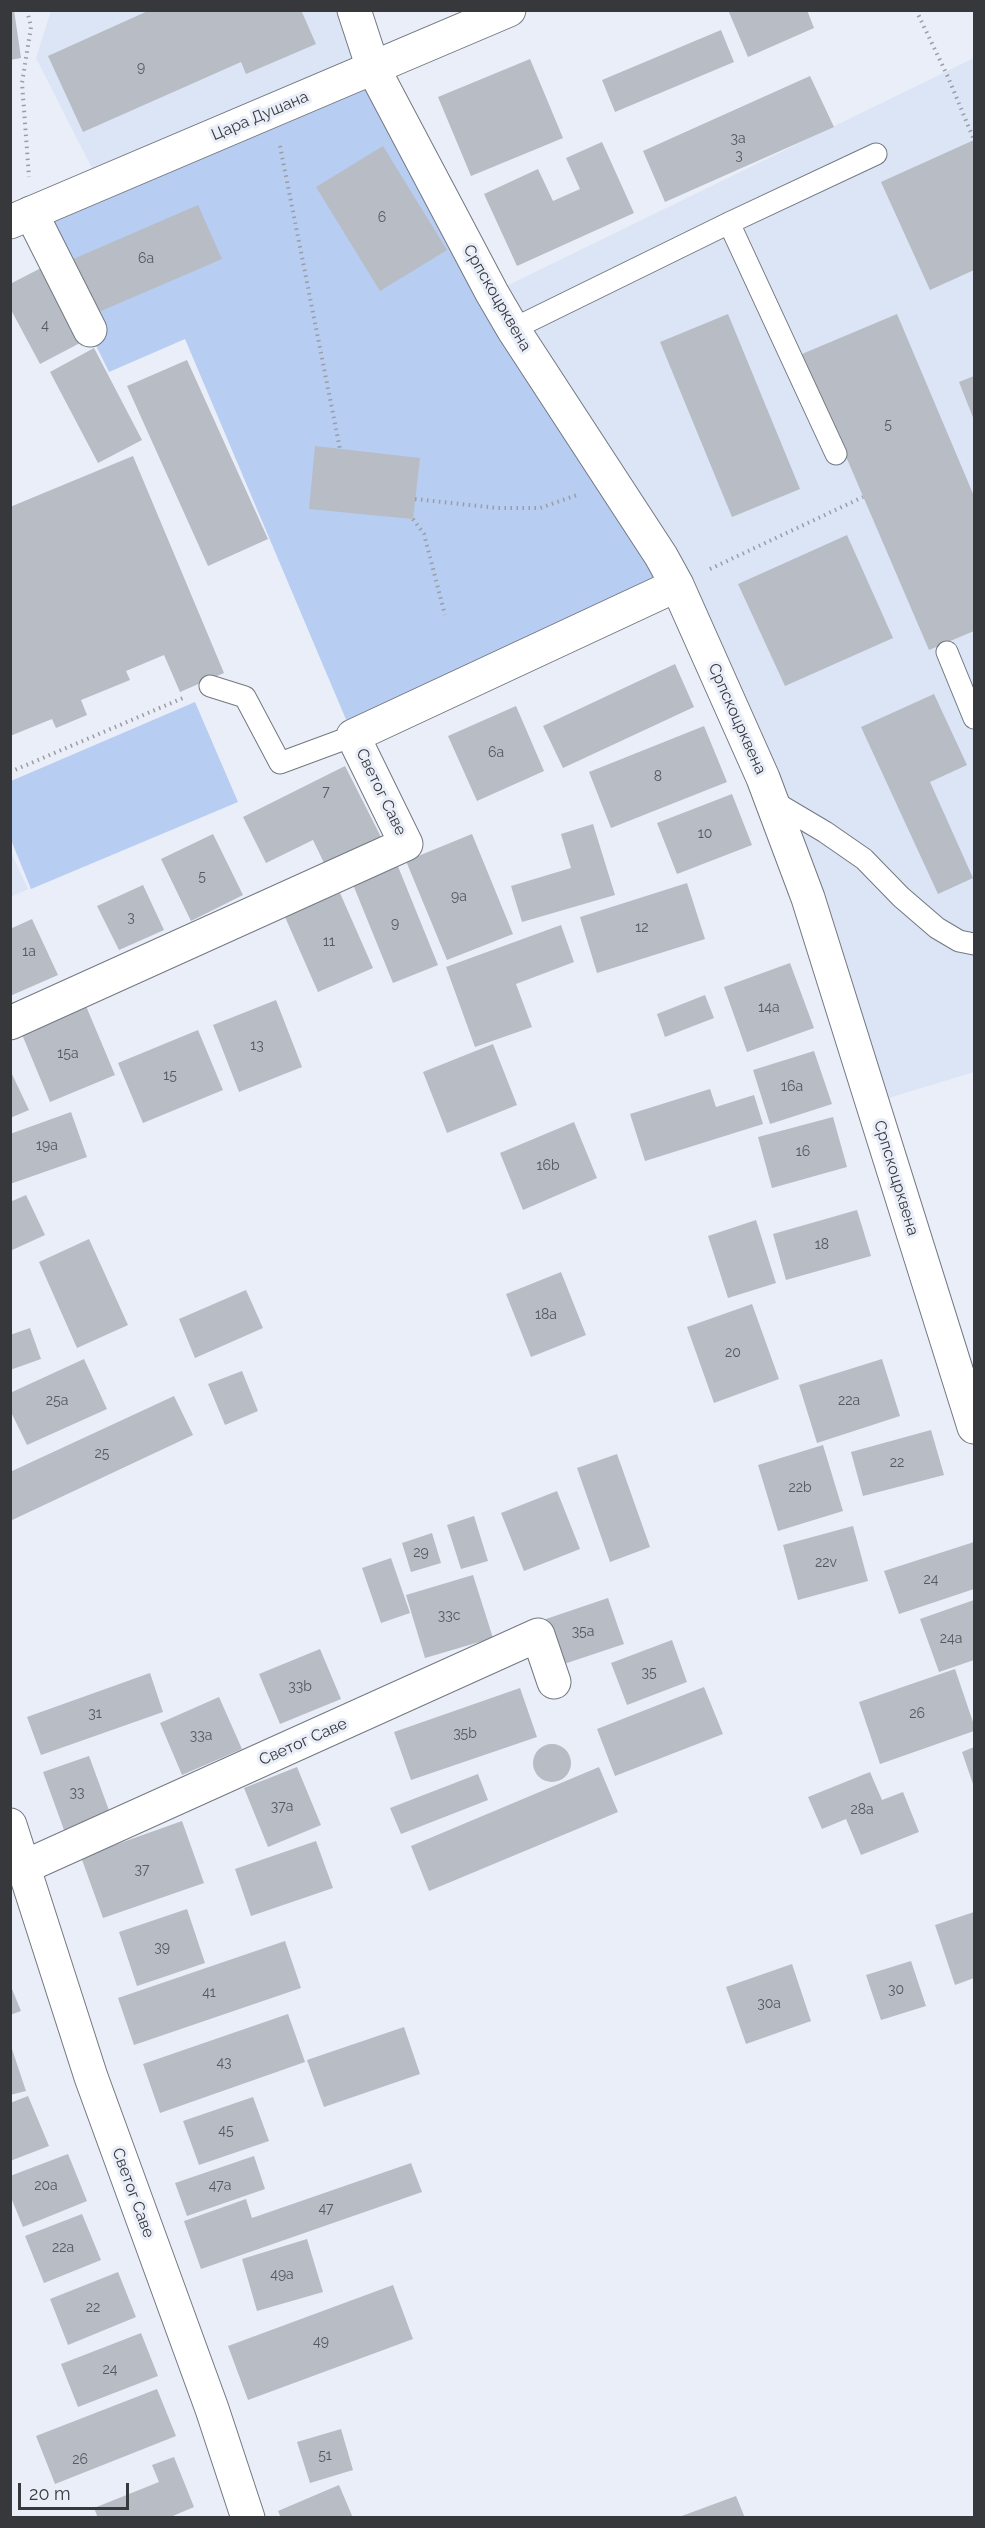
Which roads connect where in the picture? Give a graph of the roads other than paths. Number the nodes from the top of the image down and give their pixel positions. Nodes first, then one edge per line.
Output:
1 (354, 10) edge
2 (509, 10) edge
3 (373, 68) junction
4 (876, 154) dead end
5 (21, 218) edge
6 (729, 223) junction
7 (513, 329) junction
8 (90, 330) dead end
9 (836, 454) dead end
10 (676, 585) junction
11 (947, 652) dead end
12 (210, 686) road end
13 (975, 718) edge
14 (353, 736) junction
15 (771, 800) junction
16 (975, 945) edge
17 (10, 1023) edge
18 (975, 1427) edge
19 (554, 1682) dead end
20 (10, 1826) edge
21 (24, 1867) junction
22 (248, 2517) edge

1 - 3 street, Српскоцрквена
2 - 3 street, Цара Душана
3 - 5 street, Цара Душана
3 - 7 street, Српскоцрквена
4 - 6 lane
5 - 8 street
6 - 7 lane
6 - 9 lane
7 - 10 street, Српскоцрквена
10 - 14 street, Светог Саве
10 - 15 street, Српскоцрквена
11 - 13 lane
12 - 14 lane
14 - 17 street, Светог Саве
15 - 16 lane
15 - 18 street, Српскоцрквена
19 - 21 street, Светог Саве
20 - 21 street, Светог Саве
21 - 22 street, Светог Саве

